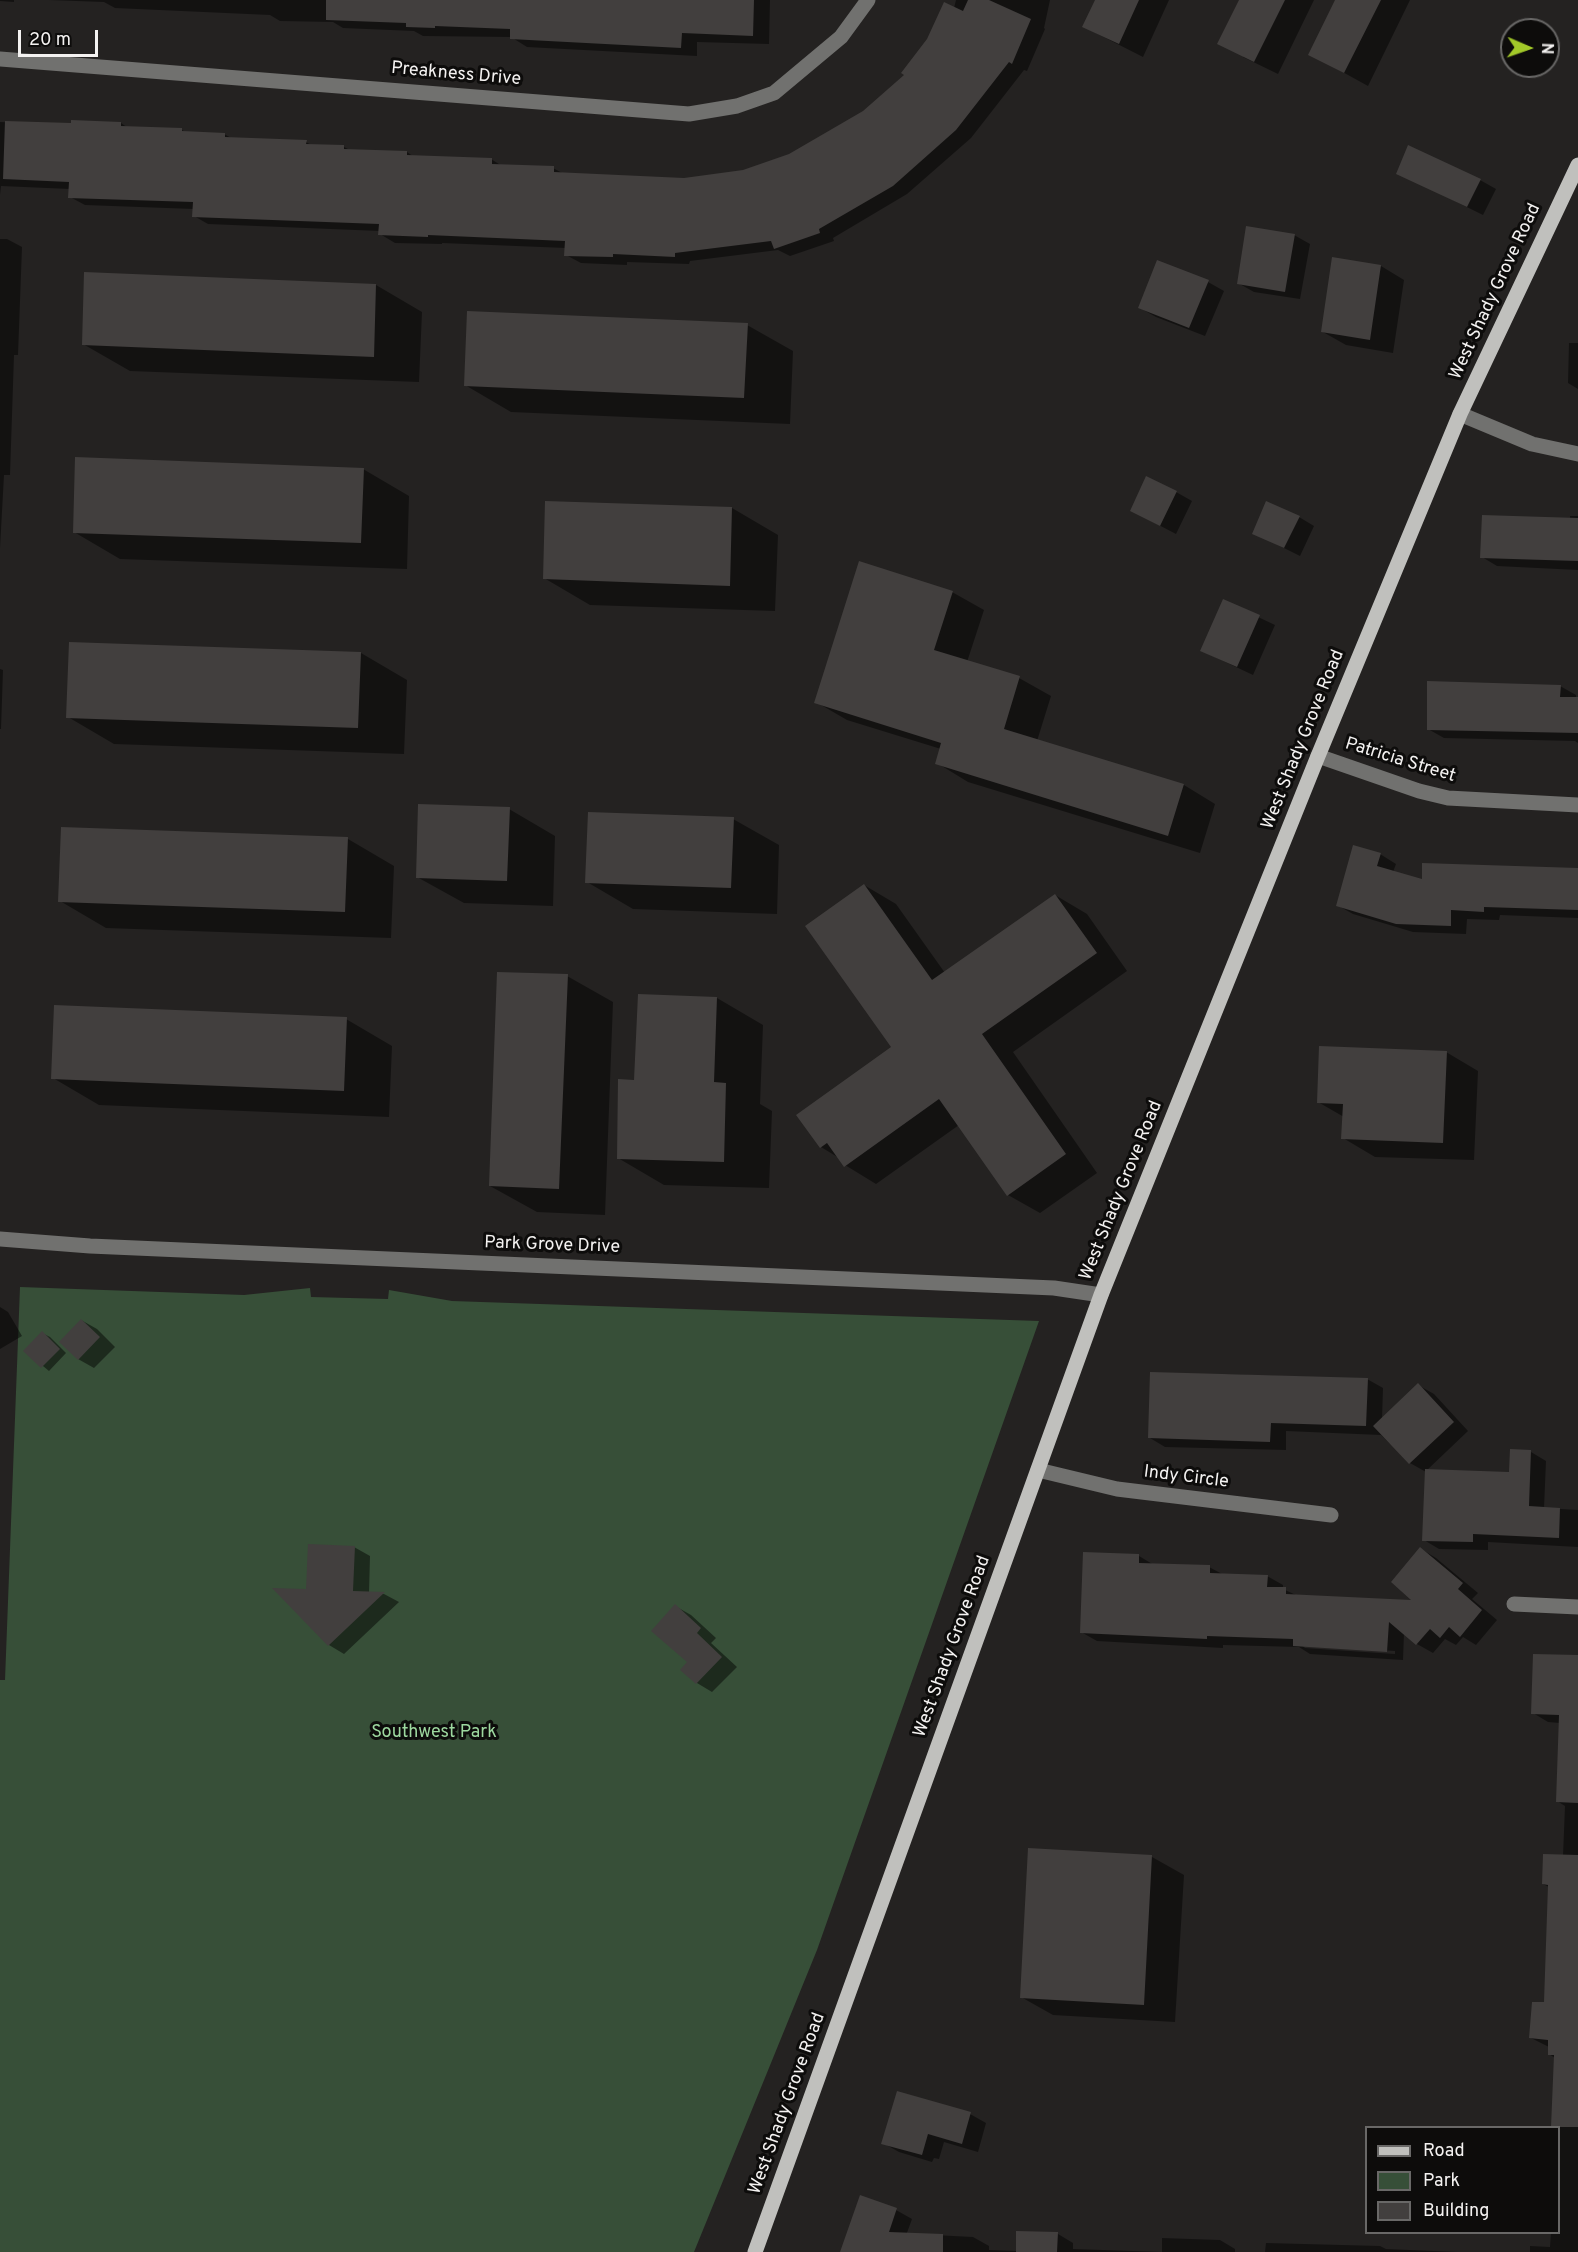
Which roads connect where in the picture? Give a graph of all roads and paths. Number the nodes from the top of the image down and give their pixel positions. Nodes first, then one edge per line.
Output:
1 (868, 0) edge
2 (0, 59) edge
3 (1578, 165) edge
4 (1460, 414) junction
5 (1578, 454) edge
6 (1318, 756) junction
7 (1578, 805) edge
8 (0, 1239) edge
9 (1101, 1295) junction
10 (1038, 1470) junction
11 (1331, 1515) dead end
12 (1514, 1604) dead end
13 (1578, 1607) edge
14 (755, 2252) edge

1 - 2 street, Preakness Drive
3 - 4 main road, West Shady Grove Road
4 - 5 street
4 - 6 main road, West Shady Grove Road
6 - 7 street, Patricia Street
6 - 9 main road, West Shady Grove Road
8 - 9 street, Park Grove Drive
9 - 10 main road, West Shady Grove Road
10 - 11 street, Indy Circle
10 - 14 main road, West Shady Grove Road
12 - 13 street

